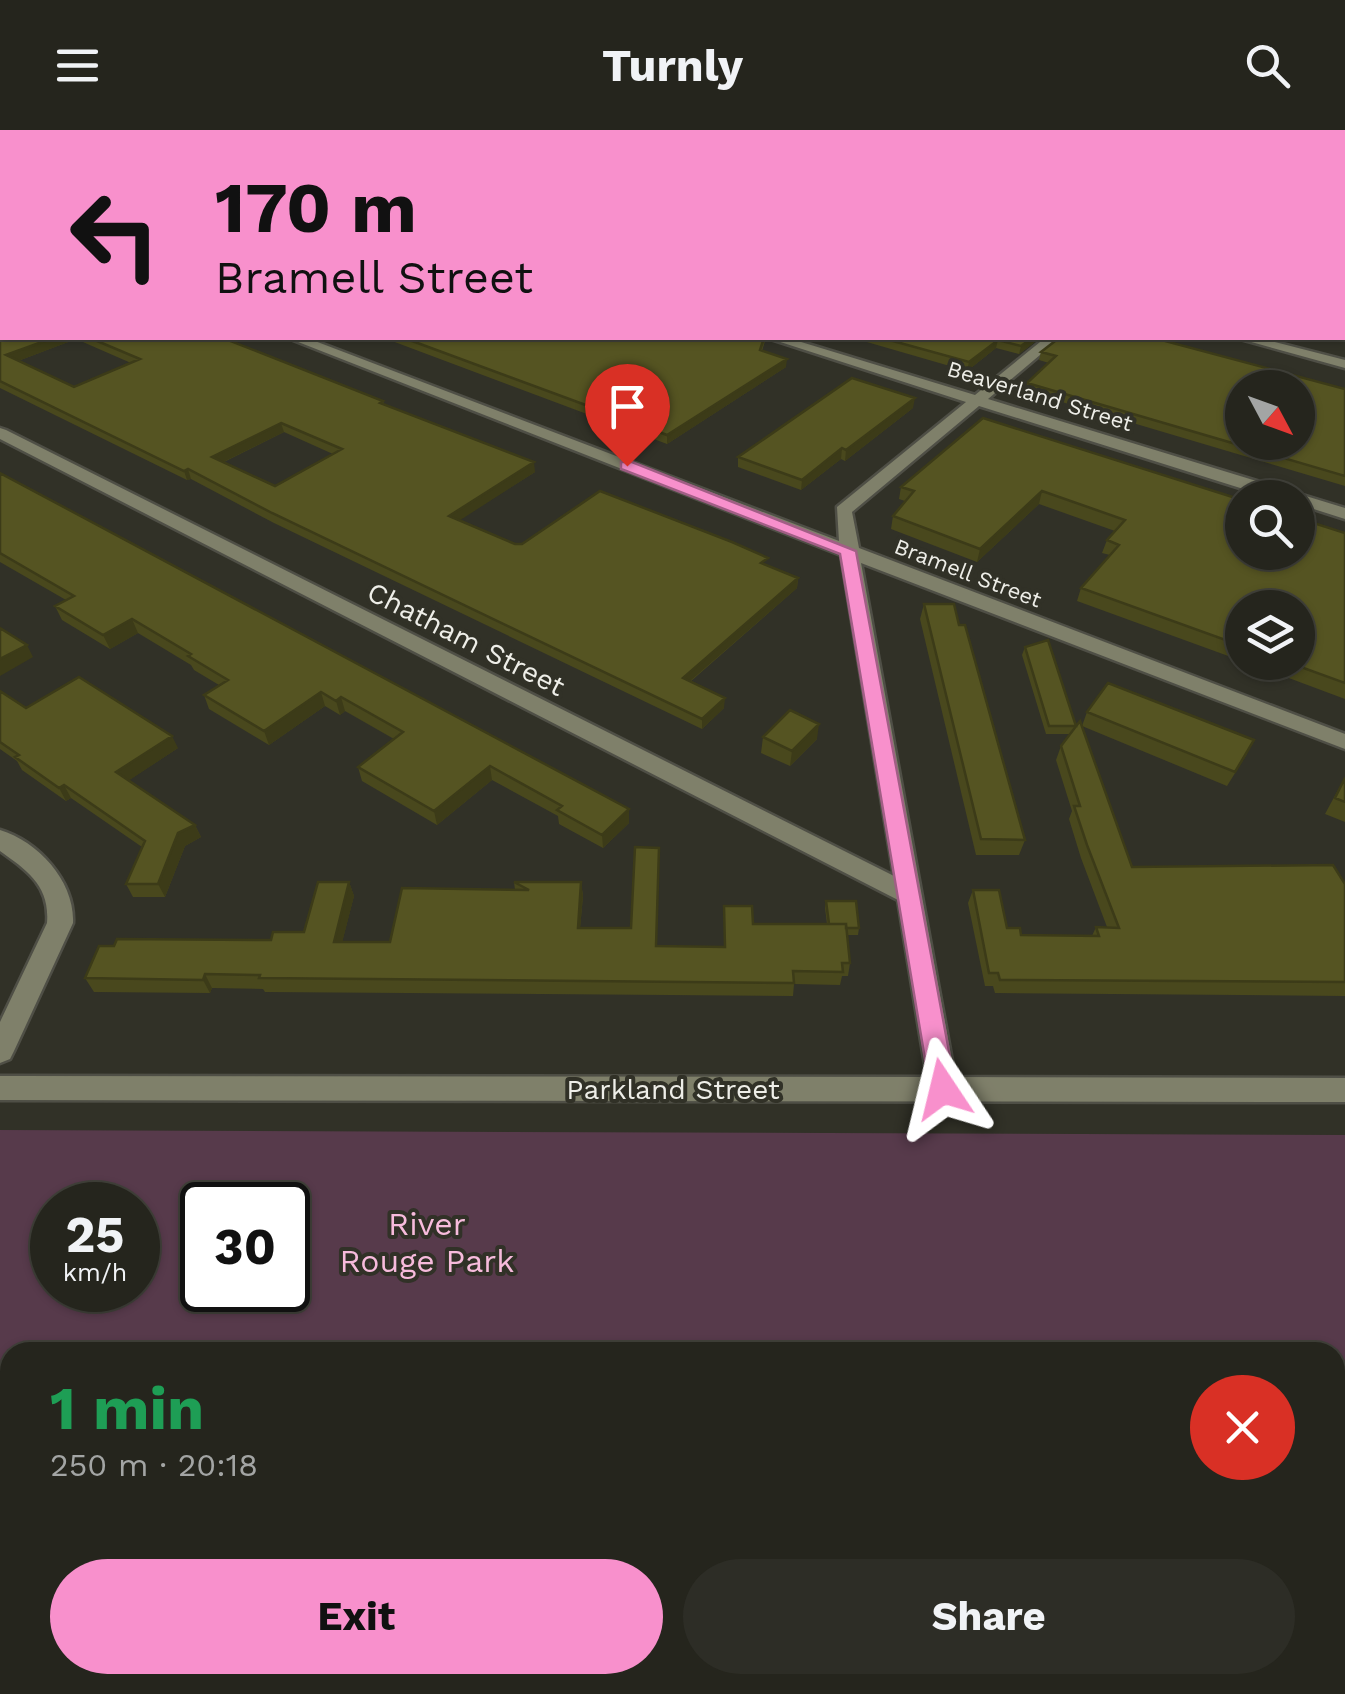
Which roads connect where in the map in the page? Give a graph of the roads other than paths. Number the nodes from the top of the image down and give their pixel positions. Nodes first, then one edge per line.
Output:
1 (300, 340) edge
2 (781, 340) edge
3 (1051, 340) edge
4 (1252, 340) edge
5 (1345, 364) edge
6 (979, 401) junction
7 (0, 433) edge
8 (1236, 480) edge
9 (1315, 505) edge
10 (1345, 514) edge
11 (848, 551) junction
12 (1345, 742) edge
13 (0, 839) edge
14 (908, 894) junction
15 (0, 1050) edge
16 (0, 1088) edge
17 (943, 1089) junction
18 (1345, 1090) edge

1 - 11 street, Bramell Street
2 - 6 street, Beaverland Street
3 - 6 street
4 - 5 street
6 - 8 street, Beaverland Street
6 - 11 street
7 - 14 street, Chatham Street
9 - 10 street, Beaverland Street
11 - 12 street, Bramell Street
11 - 14 street
13 - 15 street
14 - 17 street
16 - 17 street, Parkland Street
17 - 18 street, Parkland Street

